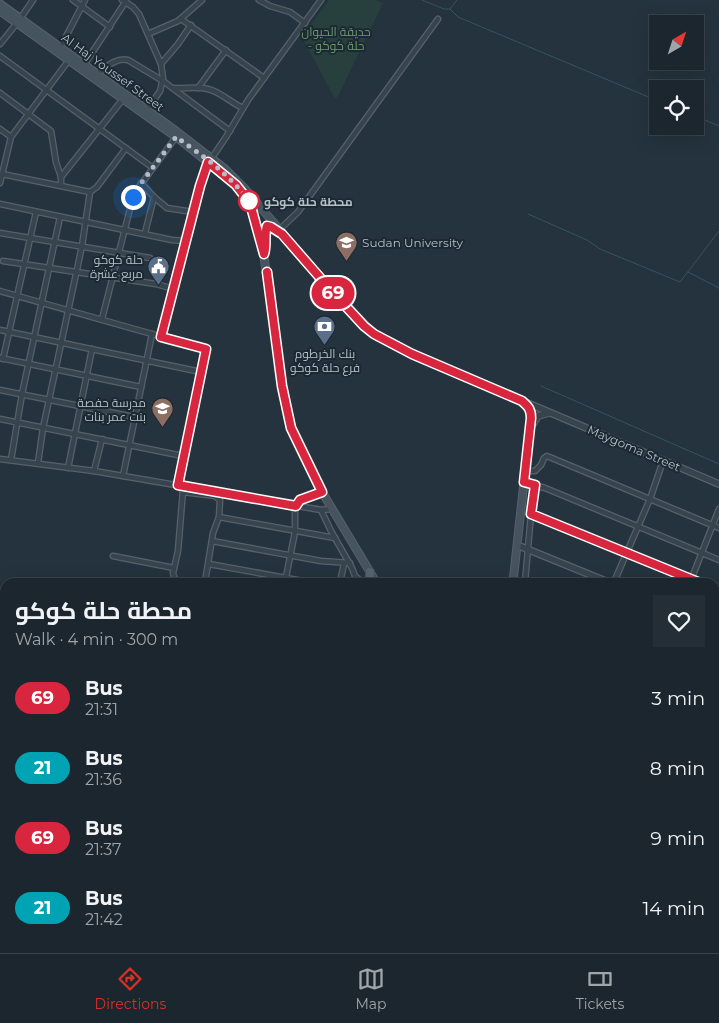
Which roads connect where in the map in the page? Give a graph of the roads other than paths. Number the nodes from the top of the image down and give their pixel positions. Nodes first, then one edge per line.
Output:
1 (33, 0) edge
2 (73, 0) edge
3 (85, 0) edge
4 (202, 0) edge
5 (259, 0) edge
6 (321, 0) edge
7 (125, 1) edge
8 (0, 4) edge
9 (82, 6) junction
10 (0, 11) edge
11 (181, 19) junction
12 (438, 19) dead end
13 (18, 21) junction
14 (305, 23) junction
15 (191, 25) junction
16 (110, 27) junction
17 (148, 34) junction
18 (0, 44) edge
19 (60, 48) junction
20 (226, 50) junction
21 (0, 56) edge
22 (69, 60) junction
23 (161, 64) junction
24 (84, 65) junction
25 (96, 74) junction
26 (264, 78) junction
27 (163, 82) junction
28 (171, 88) junction
29 (198, 88) junction
30 (47, 90) junction
31 (0, 94) edge
32 (123, 99) junction
33 (243, 108) junction
34 (145, 112) junction
35 (29, 114) junction
36 (0, 129) edge
37 (100, 130) junction
38 (230, 131) junction
39 (11, 137) junction
40 (176, 137) junction
41 (126, 148) junction
42 (210, 160) junction
43 (153, 168) junction
44 (2, 174) junction
45 (61, 177) junction
46 (0, 183) edge
47 (141, 184) junction
48 (62, 185) junction
49 (90, 192) junction
50 (154, 197) junction
51 (0, 204) edge
52 (36, 212) junction
53 (193, 212) junction
54 (60, 217) junction
55 (86, 222) junction
56 (124, 230) junction
57 (281, 232) junction
58 (0, 233) edge
59 (145, 234) junction
60 (30, 238) junction
61 (186, 241) junction
62 (55, 242) junction
63 (82, 246) junction
64 (118, 252) junction
65 (264, 254) junction
66 (150, 258) dead end
67 (2, 261) dead end
68 (24, 263) junction
69 (50, 268) junction
70 (76, 272) junction
71 (112, 277) junction
72 (174, 289) junction
73 (0, 291) edge
74 (17, 296) junction
75 (42, 302) junction
76 (68, 310) junction
77 (102, 319) junction
78 (0, 330) edge
79 (9, 332) junction
80 (152, 334) junction
81 (36, 337) junction
82 (161, 337) junction
83 (61, 342) junction
84 (92, 349) junction
85 (2, 359) edge
86 (146, 360) junction
87 (29, 364) junction
88 (56, 369) junction
89 (201, 372) junction
90 (87, 376) junction
91 (140, 387) junction
92 (0, 390) edge
93 (22, 394) junction
94 (50, 400) junction
95 (522, 401) junction
96 (81, 406) junction
97 (549, 413) junction
98 (134, 418) junction
99 (0, 419) edge
100 (18, 422) junction
101 (43, 428) junction
102 (530, 428) junction
103 (76, 434) junction
104 (102, 439) junction
105 (129, 445) junction
106 (183, 456) junction
107 (0, 460) edge
108 (11, 460) junction
109 (663, 461) junction
110 (38, 463) junction
111 (68, 468) junction
112 (94, 471) junction
113 (525, 471) junction
114 (123, 476) junction
115 (524, 482) junction
116 (719, 484) edge
117 (181, 485) junction
118 (535, 485) junction
119 (183, 492) junction
120 (322, 492) junction
121 (650, 499) junction
122 (296, 506) junction
123 (719, 508) edge
124 (332, 509) junction
125 (321, 510) junction
126 (531, 514) junction
127 (218, 517) junction
128 (713, 525) junction
129 (639, 526) junction
130 (719, 528) edge
131 (295, 532) junction
132 (335, 538) junction
133 (212, 541) junction
134 (517, 545) junction
135 (528, 550) junction
136 (701, 552) junction
137 (627, 554) junction
138 (291, 555) junction
139 (113, 556) dead end
140 (719, 560) edge
141 (347, 563) junction
142 (209, 564) junction
143 (174, 568) junction
144 (370, 572) junction
145 (175, 578) edge
146 (206, 578) edge
147 (276, 578) edge
148 (286, 578) edge
149 (341, 578) edge
150 (357, 578) edge
151 (370, 578) edge
152 (374, 578) edge
153 (513, 578) edge
154 (526, 578) edge
155 (598, 578) edge
156 (616, 578) edge
157 (685, 578) edge
158 (691, 578) edge

1 - 13 street
2 - 9 street
3 - 9 street
4 - 11 street
5 - 14 street
6 - 14 street
7 - 16 street
7 - 17 street
8 - 13 main road, Al Haj Youssef Street
9 - 16 street
9 - 19 street
10 - 13 main road, Al Haj Youssef Street
11 - 15 street
11 - 17 street
12 - 57 street
13 - 18 street
13 - 19 main road, Al Haj Youssef Street
13 - 22 main road, Al Haj Youssef Street
14 - 26 street
15 - 20 street
15 - 23 street
16 - 24 street
17 - 23 street
19 - 24 main road, Al Haj Youssef Street
20 - 26 street
20 - 29 street
21 - 30 street
22 - 30 street
22 - 32 main road, Al Haj Youssef Street
23 - 27 street
24 - 25 main road, Al Haj Youssef Street
25 - 27 street
25 - 34 main road, Al Haj Youssef Street
26 - 33 street
27 - 28 street
27 - 34 street
28 - 29 street
28 - 38 street
29 - 33 street
30 - 35 street
30 - 37 street
31 - 35 street
32 - 34 main road, Al Haj Youssef Street
32 - 37 street
33 - 38 street
34 - 40 main road, Al Haj Youssef Street
34 - 42 main road, Al Haj Youssef Street
35 - 39 street
35 - 45 street
36 - 39 street
37 - 41 street
37 - 45 street
38 - 42 street
39 - 44 street
40 - 42 main road, Al Haj Youssef Street
40 - 43 street
41 - 43 street
41 - 49 street
42 - 53 street
42 - 57 main road
42 - 65 main road
43 - 47 street
44 - 46 street
44 - 48 street
45 - 48 street
47 - 50 street
47 - 56 street
48 - 49 street
49 - 55 street
50 - 53 street
50 - 59 street
51 - 52 street
52 - 54 street
52 - 60 street
53 - 61 street
54 - 55 street
54 - 62 street
55 - 56 street
55 - 63 street
56 - 59 street
56 - 64 street
57 - 65 main road
57 - 95 main road
58 - 60 street
59 - 61 street
60 - 62 street
60 - 68 street
61 - 72 street
62 - 63 street
62 - 69 street
63 - 64 street
63 - 70 street
64 - 66 street
64 - 71 street
65 - 120 main road
67 - 68 street
68 - 69 street
68 - 74 street
69 - 70 street
69 - 75 street
70 - 71 street
70 - 76 street
71 - 72 street
71 - 77 street
72 - 82 street
73 - 74 street
74 - 75 street
74 - 79 street
75 - 76 street
75 - 81 street
76 - 77 street
76 - 83 street
77 - 80 street
78 - 79 street
79 - 81 street
79 - 85 street
80 - 82 street
80 - 86 street
81 - 83 street
81 - 87 street
82 - 89 street
83 - 84 street
83 - 88 street
84 - 86 street
84 - 90 street
85 - 87 street
86 - 89 street
86 - 91 street
87 - 88 street
87 - 93 street
88 - 90 street
88 - 94 street
89 - 106 street
90 - 91 street
90 - 96 street
91 - 98 street
92 - 93 street
93 - 94 street
93 - 100 street
94 - 96 street
94 - 101 street
95 - 97 street, Maygoma Street
95 - 102 main road
96 - 98 street
96 - 103 street
97 - 102 street
97 - 109 street, Maygoma Street
98 - 105 street
99 - 100 street
100 - 101 street
100 - 108 street
101 - 103 street
101 - 110 street
102 - 113 main road
103 - 104 street
103 - 111 street
104 - 105 street
104 - 112 street
105 - 106 street
105 - 114 street
106 - 117 street
107 - 108 street
108 - 110 street
109 - 116 street, Maygoma Street
109 - 121 street
110 - 111 street
111 - 112 street
112 - 114 street
113 - 115 main road
113 - 121 street
114 - 117 street
115 - 118 street
115 - 134 main road
117 - 119 street
117 - 122 street
118 - 126 street
118 - 129 street
119 - 127 street
119 - 143 street
120 - 122 street
120 - 124 main road
121 - 128 street
121 - 129 street
122 - 125 street
122 - 131 street
123 - 128 street
124 - 125 street
124 - 144 main road
125 - 132 street
126 - 135 street
126 - 137 street
127 - 131 street
127 - 133 street
128 - 130 street
128 - 136 street
129 - 136 street
129 - 137 street
131 - 132 street
131 - 138 street
132 - 141 street
133 - 138 street
133 - 142 street
134 - 135 street
134 - 153 main road
135 - 154 street
135 - 155 street
136 - 140 street
136 - 158 street
137 - 156 street
137 - 157 street
138 - 141 street
138 - 148 street
139 - 143 street
141 - 149 street
141 - 150 street
142 - 146 street
142 - 147 street
143 - 145 street
144 - 151 main road
144 - 152 main road

